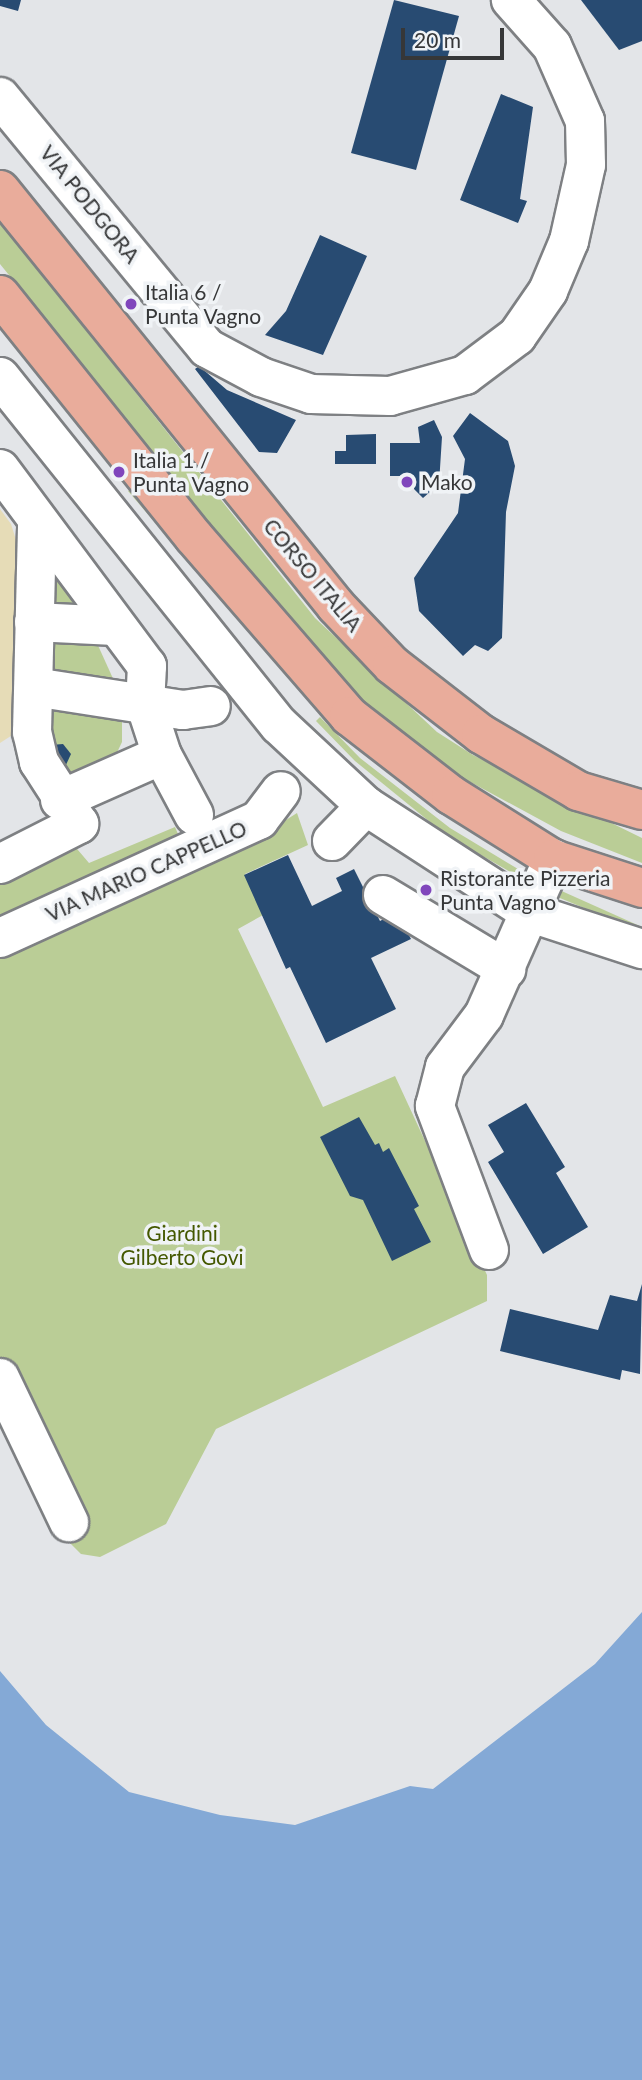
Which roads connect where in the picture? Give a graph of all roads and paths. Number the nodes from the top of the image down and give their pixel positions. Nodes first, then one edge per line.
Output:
1 (511, 0) edge
2 (0, 97) edge
3 (0, 190) edge
4 (0, 295) edge
5 (0, 377) edge
6 (0, 469) edge
7 (37, 521) junction
8 (34, 622) junction
9 (115, 626) junction
10 (34, 687) junction
11 (145, 703) junction
12 (211, 706) dead end
13 (162, 755) junction
14 (281, 791) dead end
15 (60, 800) junction
16 (366, 806) junction
17 (642, 810) edge
18 (194, 815) dead end
19 (332, 841) dead end
20 (553, 859) junction
21 (0, 864) edge
22 (642, 888) edge
23 (383, 895) dead end
24 (531, 912) junction
25 (0, 937) edge
26 (642, 948) edge
27 (506, 969) junction
28 (489, 1250) dead end
29 (0, 1378) edge
30 (69, 1522) dead end

1 - 2 street, VIA PODGORA
3 - 17 main road, CORSO ITALIA
4 - 20 main road
5 - 16 street
6 - 7 street, VIA MARIO CAPPELLO
7 - 8 street
7 - 9 street, VIA MARIO CAPPELLO
8 - 9 street
8 - 10 street
9 - 11 street, VIA MARIO CAPPELLO
10 - 11 street
10 - 15 street
11 - 12 street
11 - 13 street, VIA MARIO CAPPELLO
13 - 15 street
13 - 18 street, VIA MARIO CAPPELLO
14 - 25 street, VIA MARIO CAPPELLO
15 - 21 street
16 - 19 street
16 - 24 street
20 - 22 main road
20 - 24 street
23 - 27 street
24 - 26 street
24 - 27 street
27 - 28 street
29 - 30 street

